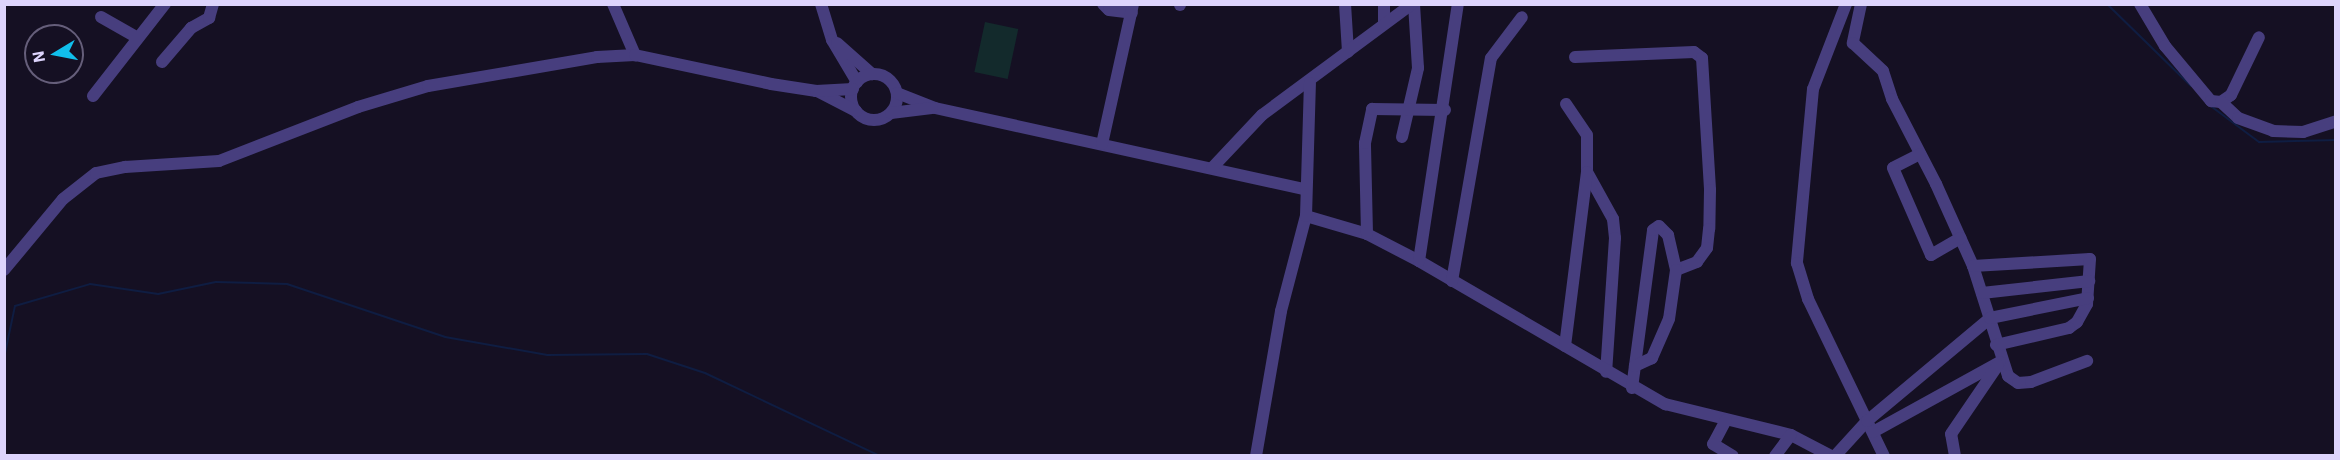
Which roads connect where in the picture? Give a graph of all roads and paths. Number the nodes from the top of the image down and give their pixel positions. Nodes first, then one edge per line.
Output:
1 (165, 4) edge
2 (213, 4) edge
3 (613, 4) edge
4 (820, 4) edge
5 (1103, 4) edge
6 (1345, 4) edge
7 (1384, 4) edge
8 (1413, 4) edge
9 (1458, 4) edge
10 (1846, 4) edge
11 (1861, 4) edge
12 (2140, 4) edge
13 (1133, 9) edge
14 (1521, 17) dead end
15 (101, 18) dead end
16 (1384, 22) junction
17 (136, 37) junction
18 (2259, 37) dead end
19 (832, 40) junction
20 (1348, 52) junction
21 (635, 55) junction
22 (1575, 57) dead end
23 (162, 62) dead end
24 (872, 74) junction
25 (1310, 83) junction
26 (855, 86) junction
27 (816, 91) junction
28 (897, 93) junction
29 (93, 96) dead end
30 (2221, 102) junction
31 (1566, 104) dead end
32 (935, 108) junction
33 (1407, 110) junction
34 (1445, 110) junction
35 (856, 111) junction
36 (891, 113) junction
37 (2336, 121) edge
38 (1402, 137) dead end
39 (1102, 144) junction
40 (1920, 154) junction
41 (1212, 168) junction
42 (1587, 172) junction
43 (1304, 189) junction
44 (1306, 216) junction
45 (1367, 234) junction
46 (1960, 238) junction
47 (1419, 261) junction
48 (1973, 266) junction
49 (4, 270) edge
50 (1676, 270) junction
51 (1452, 281) junction
52 (2089, 281) junction
53 (1982, 293) junction
54 (2088, 298) junction
55 (1990, 318) junction
56 (1996, 345) junction
57 (1564, 346) junction
58 (2087, 361) dead end
59 (2000, 362) junction
60 (1635, 366) junction
61 (1606, 372) junction
62 (1632, 388) junction
63 (1726, 420) junction
64 (1870, 427) junction
65 (1791, 435) junction
66 (1256, 456) edge
67 (1732, 456) edge
68 (1775, 456) edge
69 (1833, 456) edge
70 (1884, 456) edge
71 (1955, 456) edge

1 - 17 street
2 - 23 street
3 - 21 street
4 - 19 street
5 - 13 street
6 - 20 street
7 - 16 street
8 - 16 street
8 - 33 street
9 - 34 street
10 - 64 street
11 - 40 street
12 - 30 street
13 - 39 street
14 - 51 street
15 - 17 street
16 - 20 street
17 - 29 street
18 - 30 street
19 - 24 street
19 - 26 street
20 - 25 street
21 - 27 street
21 - 49 street
22 - 50 street
24 - 26 street
24 - 28 street
25 - 41 street
25 - 43 street
26 - 27 street
26 - 35 street
27 - 35 street
28 - 32 street
28 - 36 street
30 - 37 street
31 - 42 street
32 - 36 street
32 - 39 street
33 - 34 street
33 - 38 street
33 - 45 street
34 - 47 street
35 - 36 street
39 - 41 street
40 - 46 street
40 - 46 street
41 - 43 street
42 - 57 street
42 - 61 street
43 - 44 street
44 - 45 street
44 - 66 street
45 - 47 street
46 - 48 street
47 - 51 street
48 - 52 street
48 - 53 street
50 - 60 street
50 - 60 street
51 - 57 street
52 - 53 street
52 - 54 street
53 - 55 street
54 - 55 street
54 - 56 street
55 - 56 street
55 - 64 street
56 - 59 street
57 - 61 street
58 - 59 street
59 - 64 street
59 - 71 street
60 - 62 street
61 - 62 street
62 - 63 street
63 - 65 street
63 - 67 street
64 - 69 street
64 - 70 street
65 - 68 street
65 - 69 street

